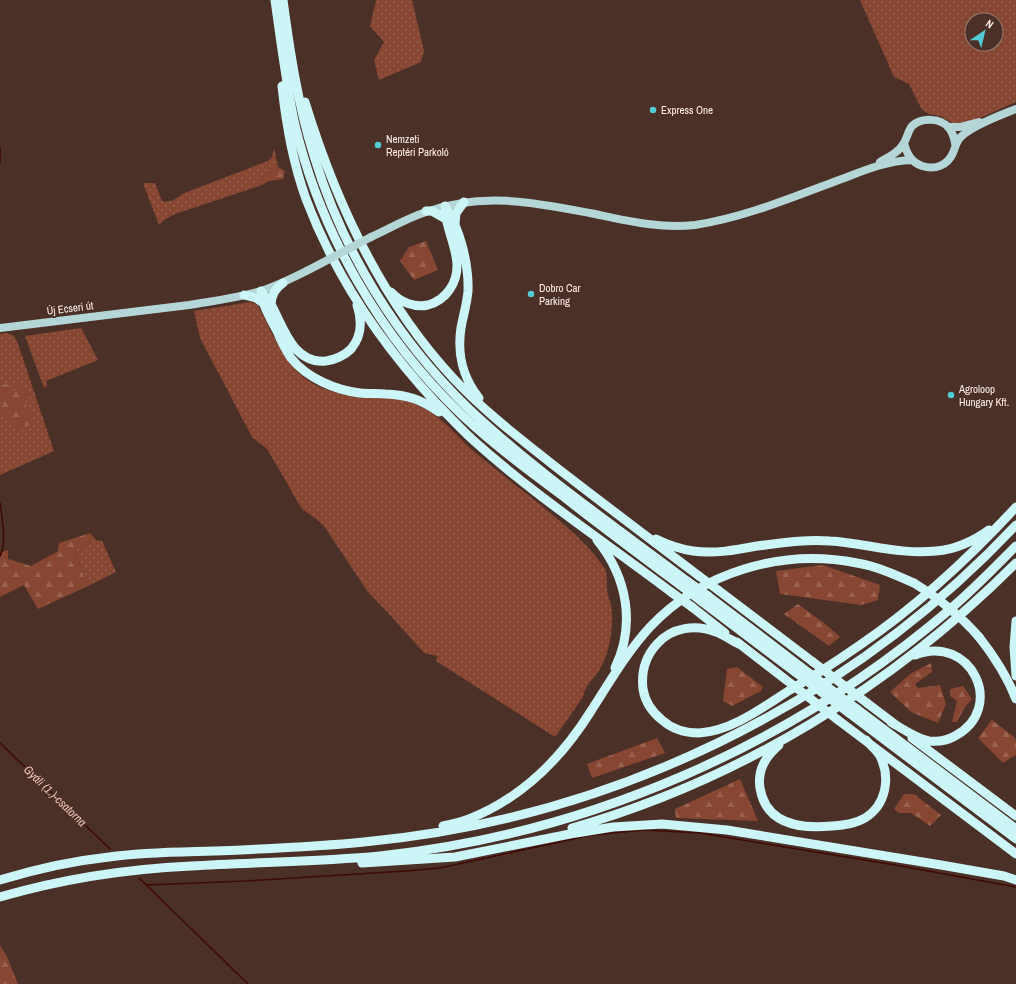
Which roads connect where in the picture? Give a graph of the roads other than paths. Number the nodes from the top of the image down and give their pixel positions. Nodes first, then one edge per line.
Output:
1 (275, 0) edge
2 (283, 0) edge
3 (284, 38) junction
4 (1016, 109) edge
5 (991, 119) junction
6 (948, 127) junction
7 (904, 143) junction
8 (955, 143) junction
9 (912, 160) junction
10 (872, 168) junction
11 (464, 202) junction
12 (445, 206) junction
13 (426, 211) junction
14 (446, 219) junction
15 (455, 224) junction
16 (283, 283) junction
17 (384, 286) junction
18 (261, 291) junction
19 (244, 295) junction
20 (353, 295) junction
21 (267, 303) junction
22 (0, 328) edge
23 (489, 413) junction
24 (455, 422) junction
25 (1013, 510) edge
26 (626, 521) junction
27 (1016, 525) edge
28 (587, 529) junction
29 (1016, 546) edge
30 (1016, 563) edge
31 (1016, 621) edge
32 (741, 645) junction
33 (909, 658) junction
34 (1016, 676) edge
35 (605, 689) junction
36 (1016, 699) edge
37 (853, 711) junction
38 (891, 722) junction
39 (786, 739) junction
40 (866, 740) junction
41 (1016, 816) edge
42 (1016, 830) edge
43 (401, 839) junction
44 (1016, 839) edge
45 (525, 842) junction
46 (1016, 854) edge
47 (306, 861) junction
48 (0, 880) edge
49 (1016, 880) edge
50 (0, 897) edge

1 - 3 highway
2 - 3 highway
3 - 17 highway
3 - 20 highway
3 - 37 highway, bridge
4 - 5 main road
5 - 6 main road
5 - 8 main road
6 - 7 main road
6 - 8 main road
7 - 9 main road
7 - 10 main road
8 - 9 main road
9 - 10 main road
10 - 11 main road, Új Ecseri út
11 - 12 main road, Új Ecseri út
11 - 15 highway
12 - 13 main road, Új Ecseri út
12 - 14 highway
12 - 15 highway
13 - 14 highway
13 - 16 main road, Új Ecseri út, bridge
14 - 17 highway
15 - 23 highway
16 - 18 main road, Új Ecseri út
16 - 21 highway
17 - 23 highway
18 - 19 main road, Új Ecseri út
18 - 21 highway
19 - 21 highway
19 - 22 main road, Új Ecseri út
20 - 21 highway
20 - 24 highway
21 - 24 highway
23 - 26 highway
24 - 28 highway
25 - 26 highway
25 - 32 highway
26 - 38 highway, bridge
27 - 43 highway
28 - 32 highway, bridge
28 - 35 highway
29 - 47 highway
30 - 33 highway
31 - 34 highway
32 - 40 highway, bridge
33 - 38 highway
33 - 39 highway
35 - 36 highway, bridge
35 - 43 highway
37 - 42 highway
37 - 44 highway
38 - 41 highway
39 - 40 highway
39 - 45 highway
40 - 46 highway
43 - 48 highway
45 - 47 highway
45 - 49 highway
47 - 50 highway

